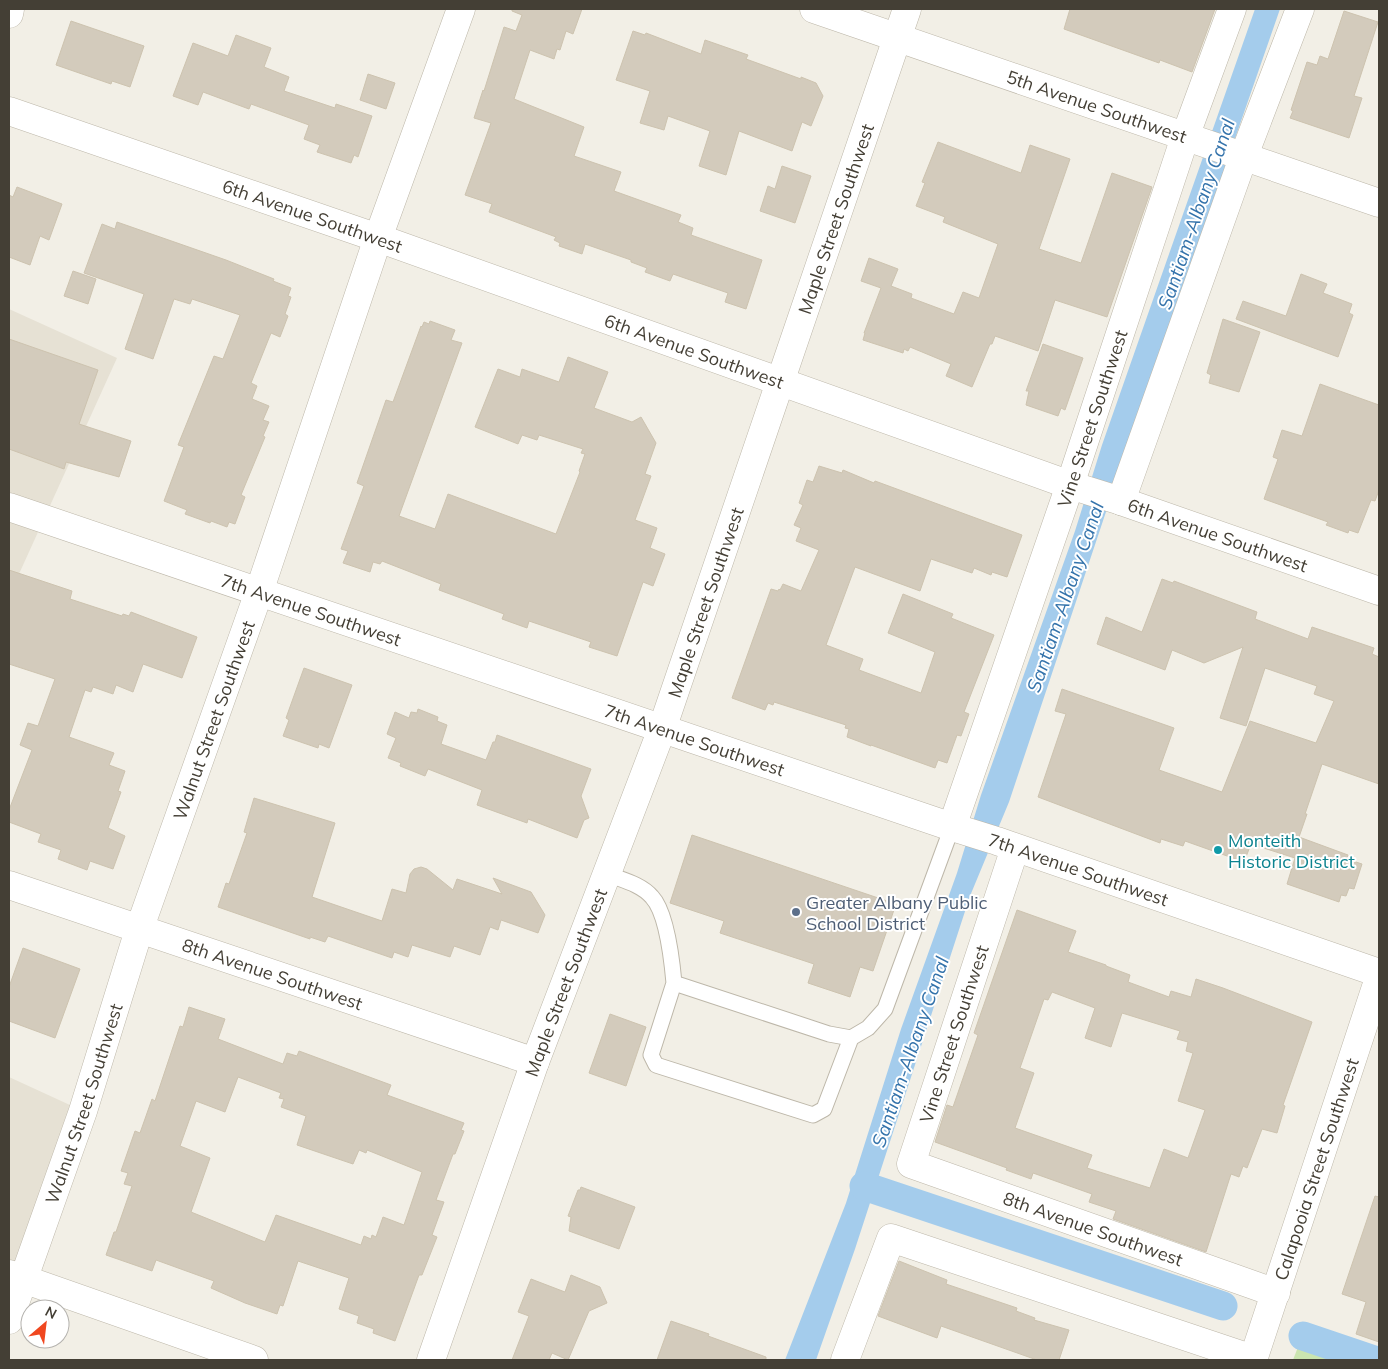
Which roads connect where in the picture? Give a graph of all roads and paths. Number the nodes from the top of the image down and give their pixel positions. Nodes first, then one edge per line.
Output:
1 (10, 9) edge
2 (461, 9) edge
3 (814, 9) edge
4 (907, 9) edge
5 (1232, 9) edge
6 (1300, 9) edge
7 (9, 14) edge
8 (897, 38) junction
9 (9, 111) edge
10 (1193, 140) junction
11 (1238, 155) junction
12 (1379, 204) edge
13 (378, 238) junction
14 (781, 382) junction
15 (1077, 487) junction
16 (1118, 500) junction
17 (9, 507) edge
18 (1379, 591) edge
19 (259, 592) junction
20 (662, 729) junction
21 (960, 830) junction
22 (1006, 844) junction
23 (607, 874) junction
24 (9, 885) edge
25 (139, 930) junction
26 (1379, 973) edge
27 (1379, 978) edge
28 (674, 983) junction
29 (851, 1038) junction
30 (535, 1062) junction
31 (911, 1164) joint
32 (16, 1277) edge
33 (1276, 1293) junction
34 (9, 1320) edge
35 (254, 1360) edge
36 (431, 1360) edge
37 (846, 1360) edge
38 (1253, 1360) edge

1 - 7 street
2 - 13 street, Walnut Street Southwest
3 - 8 street, 5th Avenue Southwest
4 - 8 street, Maple Street Southwest
5 - 10 street, Vine Street Southwest
6 - 11 street
8 - 10 street, 5th Avenue Southwest
8 - 14 street, Maple Street Southwest
9 - 13 street, 6th Avenue Southwest
10 - 11 street, 5th Avenue Southwest
10 - 15 street, Vine Street Southwest
11 - 12 street, 5th Avenue Southwest
11 - 16 street
13 - 14 street, 6th Avenue Southwest
13 - 19 street, Walnut Street Southwest
14 - 15 street, 6th Avenue Southwest
14 - 20 street, Maple Street Southwest
15 - 16 street, 6th Avenue Southwest
15 - 21 street, Vine Street Southwest
16 - 18 street, 6th Avenue Southwest
17 - 19 street, 7th Avenue Southwest
19 - 20 street, 7th Avenue Southwest
19 - 25 street, Walnut Street Southwest
20 - 21 street, 7th Avenue Southwest
20 - 23 street, Maple Street Southwest
21 - 22 street, 7th Avenue Southwest
21 - 29 lane
22 - 26 street, 7th Avenue Southwest
22 - 31 street, Vine Street Southwest
23 - 28 lane
23 - 30 street, Maple Street Southwest
24 - 25 street, 8th Avenue Southwest
25 - 30 street, 8th Avenue Southwest
25 - 32 street, Walnut Street Southwest
27 - 33 street, Calapooia Street Southwest
28 - 29 lane
28 - 29 lane
30 - 36 street, Maple Street Southwest
31 - 33 street, 8th Avenue Southwest
32 - 34 street, Walnut Street Southwest
32 - 35 street
33 - 38 street, Calapooia Street Southwest
37 - 38 street

